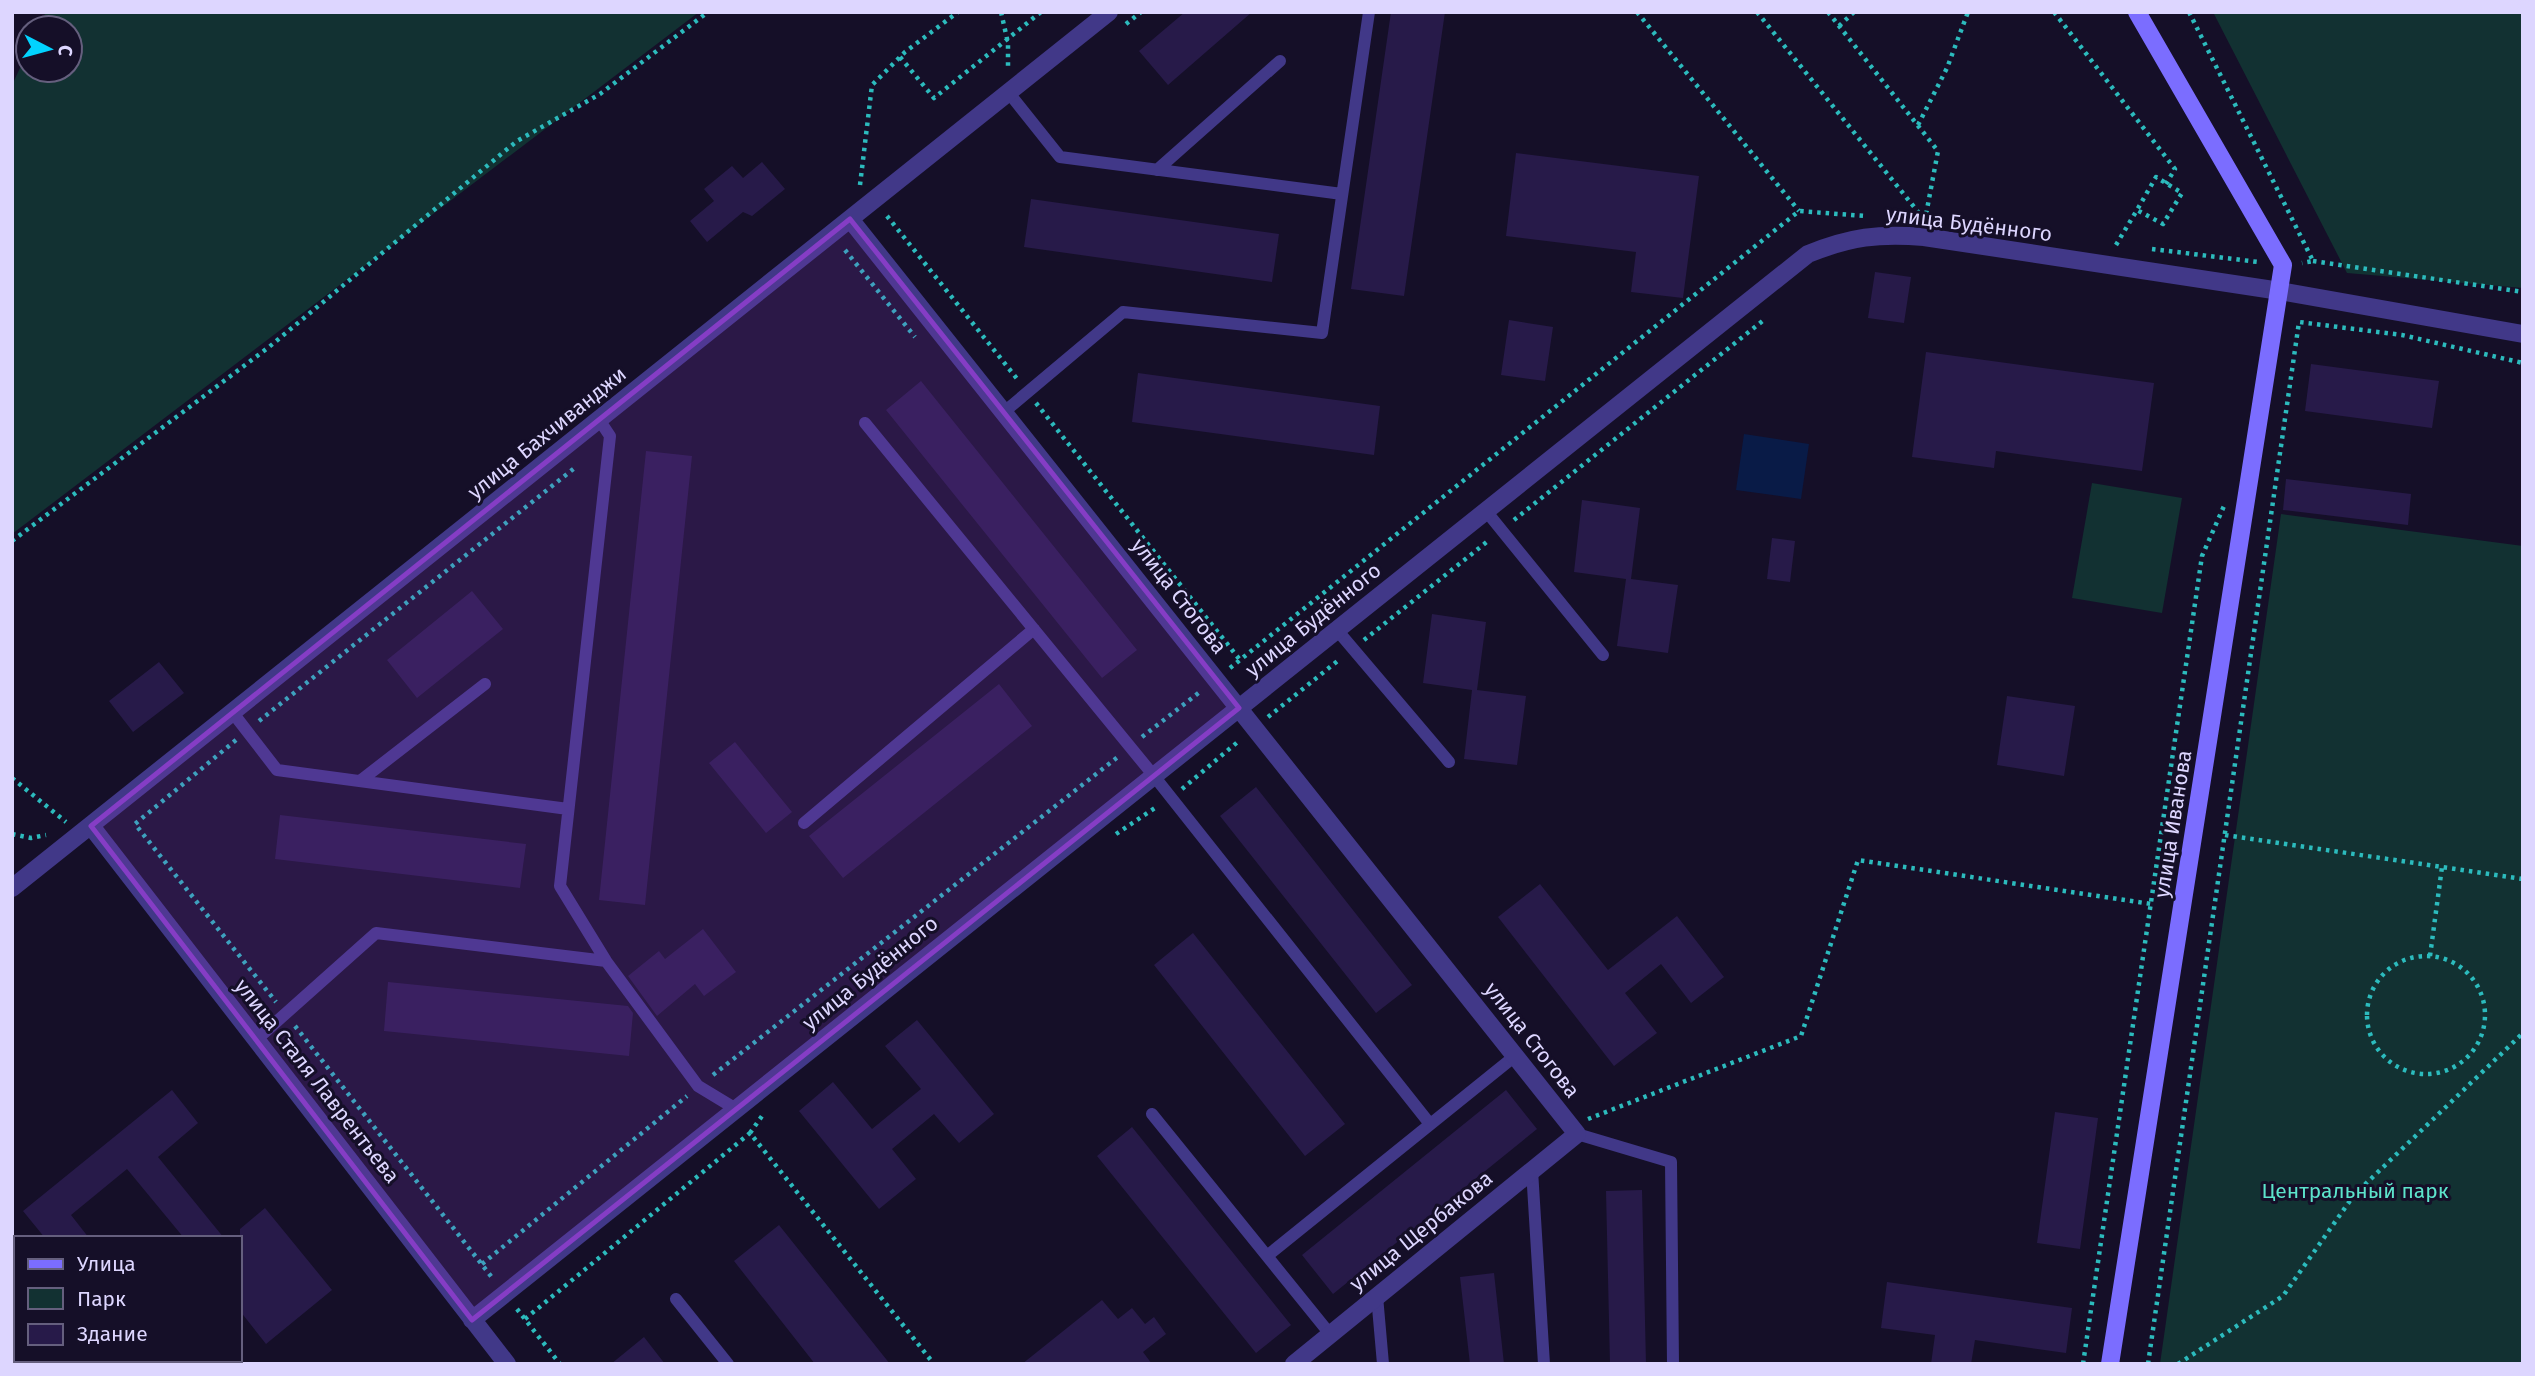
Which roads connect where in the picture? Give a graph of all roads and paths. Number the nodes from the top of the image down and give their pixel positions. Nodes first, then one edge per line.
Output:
1 (708, 12) edge
2 (958, 12) edge
3 (1001, 12) edge
4 (1041, 12) edge
5 (1109, 12) edge
6 (1369, 12) edge
7 (1637, 12) edge
8 (1756, 12) edge
9 (1828, 12) edge
10 (1854, 12) edge
11 (1968, 12) edge
12 (2054, 12) edge
13 (2137, 12) edge
14 (2189, 12) edge
15 (1839, 26) junction
16 (1007, 39) junction
17 (900, 57) junction
18 (1280, 61) dead end
19 (1009, 93) junction
20 (1918, 125) junction
21 (1157, 170) junction
22 (2166, 184) junction
23 (1342, 194) junction
24 (2137, 210) junction
25 (1799, 211) dead end
26 (887, 216) dead end
27 (853, 217) junction
28 (1924, 229) junction
29 (2116, 245) dead end
30 (2312, 261) junction
31 (2283, 265) junction
32 (2280, 291) junction
33 (2523, 292) edge
34 (2523, 334) edge
35 (2523, 363) edge
36 (1028, 392) junction
37 (1004, 412) junction
38 (600, 421) junction
39 (865, 423) dead end
40 (2224, 505) dead end
41 (1486, 511) junction
42 (12, 541) edge
43 (1034, 629) junction
44 (1337, 630) junction
45 (1602, 655) dead end
46 (1240, 660) dead end
47 (485, 684) dead end
48 (1239, 708) junction
49 (233, 713) junction
50 (1449, 762) dead end
51 (1154, 776) junction
52 (12, 778) edge
53 (360, 781) junction
54 (568, 809) junction
55 (804, 823) dead end
56 (135, 824) dead end
57 (91, 826) junction
58 (2225, 835) junction
59 (2442, 867) junction
60 (2523, 879) edge
61 (12, 888) edge
62 (2151, 904) junction
63 (2430, 956) junction
64 (606, 961) junction
65 (285, 1014) junction
66 (2523, 1033) edge
67 (256, 1040) junction
68 (1515, 1056) junction
69 (736, 1110) junction
70 (1152, 1114) dead end
71 (1430, 1124) junction
72 (1574, 1130) junction
73 (1532, 1170) junction
74 (1267, 1256) junction
75 (505, 1294) junction
76 (1377, 1296) junction
77 (676, 1299) dead end
78 (525, 1319) junction
79 (472, 1320) junction
80 (1330, 1334) junction
81 (507, 1364) edge
82 (560, 1364) edge
83 (728, 1364) edge
84 (934, 1364) edge
85 (1293, 1364) edge
86 (1383, 1364) edge
87 (1544, 1364) edge
88 (1674, 1364) edge
89 (2083, 1364) edge
90 (2110, 1364) edge
91 (2148, 1364) edge
92 (2178, 1364) edge

1 - 42 path
2 - 17 path
3 - 16 path
4 - 16 path
5 - 19 street, улица Бахчиванджи
6 - 23 lane
7 - 25 path
8 - 28 path
9 - 15 path
10 - 15 path
11 - 20 path
12 - 22 path
13 - 31 street
14 - 30 path
15 - 20 path
16 - 17 path
16 - 19 path
17 - 27 path
18 - 21 lane
19 - 21 lane
19 - 27 street, улица Бахчиванджи
20 - 28 path
21 - 23 lane
22 - 24 path
22 - 24 path
23 - 36 lane
24 - 29 path
26 - 36 path
27 - 37 street, улица Стогова
27 - 38 street, улица Бахчиванджи
28 - 32 street, улица Будённого
28 - 41 street, улица Будённого
30 - 31 path
30 - 33 path
31 - 32 street, улица Иванова
32 - 34 street, улица Будённого
32 - 90 street, улица Иванова
35 - 58 path
36 - 37 lane
36 - 46 path
37 - 48 street, улица Стогова
38 - 49 street, улица Бахчиванджи
38 - 54 lane
39 - 43 lane
40 - 62 path
41 - 44 street, улица Будённого
41 - 45 lane
43 - 51 lane
43 - 55 lane
44 - 48 street, улица Будённого
44 - 50 lane
47 - 53 lane
48 - 51 street, улица Будённого
48 - 68 street, улица Стогова
49 - 53 lane
49 - 57 street, улица Бахчиванджи
51 - 69 street, улица Будённого
51 - 71 lane
52 - 57 path
53 - 54 lane
54 - 64 lane
56 - 65 path
57 - 61 street, улица Бахчиванджи
57 - 67 street, улица Сталя Лаврентьева
58 - 59 path
58 - 91 path
59 - 60 path
59 - 63 path
62 - 72 path
62 - 89 path
63 - 63 path
64 - 65 lane
64 - 69 lane
65 - 67 lane
65 - 75 path
66 - 92 path
67 - 79 street, улица Сталя Лаврентьева
68 - 71 lane
68 - 72 street, улица Стогова
69 - 75 street, улица Будённого
70 - 74 lane
71 - 74 lane
72 - 73 street, улица Щербакова
72 - 88 lane
73 - 76 street, улица Щербакова
73 - 87 lane
74 - 80 lane
75 - 78 path
75 - 79 street, улица Будённого
76 - 80 street, улица Щербакова
76 - 86 lane
77 - 83 lane
78 - 82 path
78 - 84 path
79 - 81 street, улица Сталя Лаврентьева
80 - 85 street, улица Щербакова

